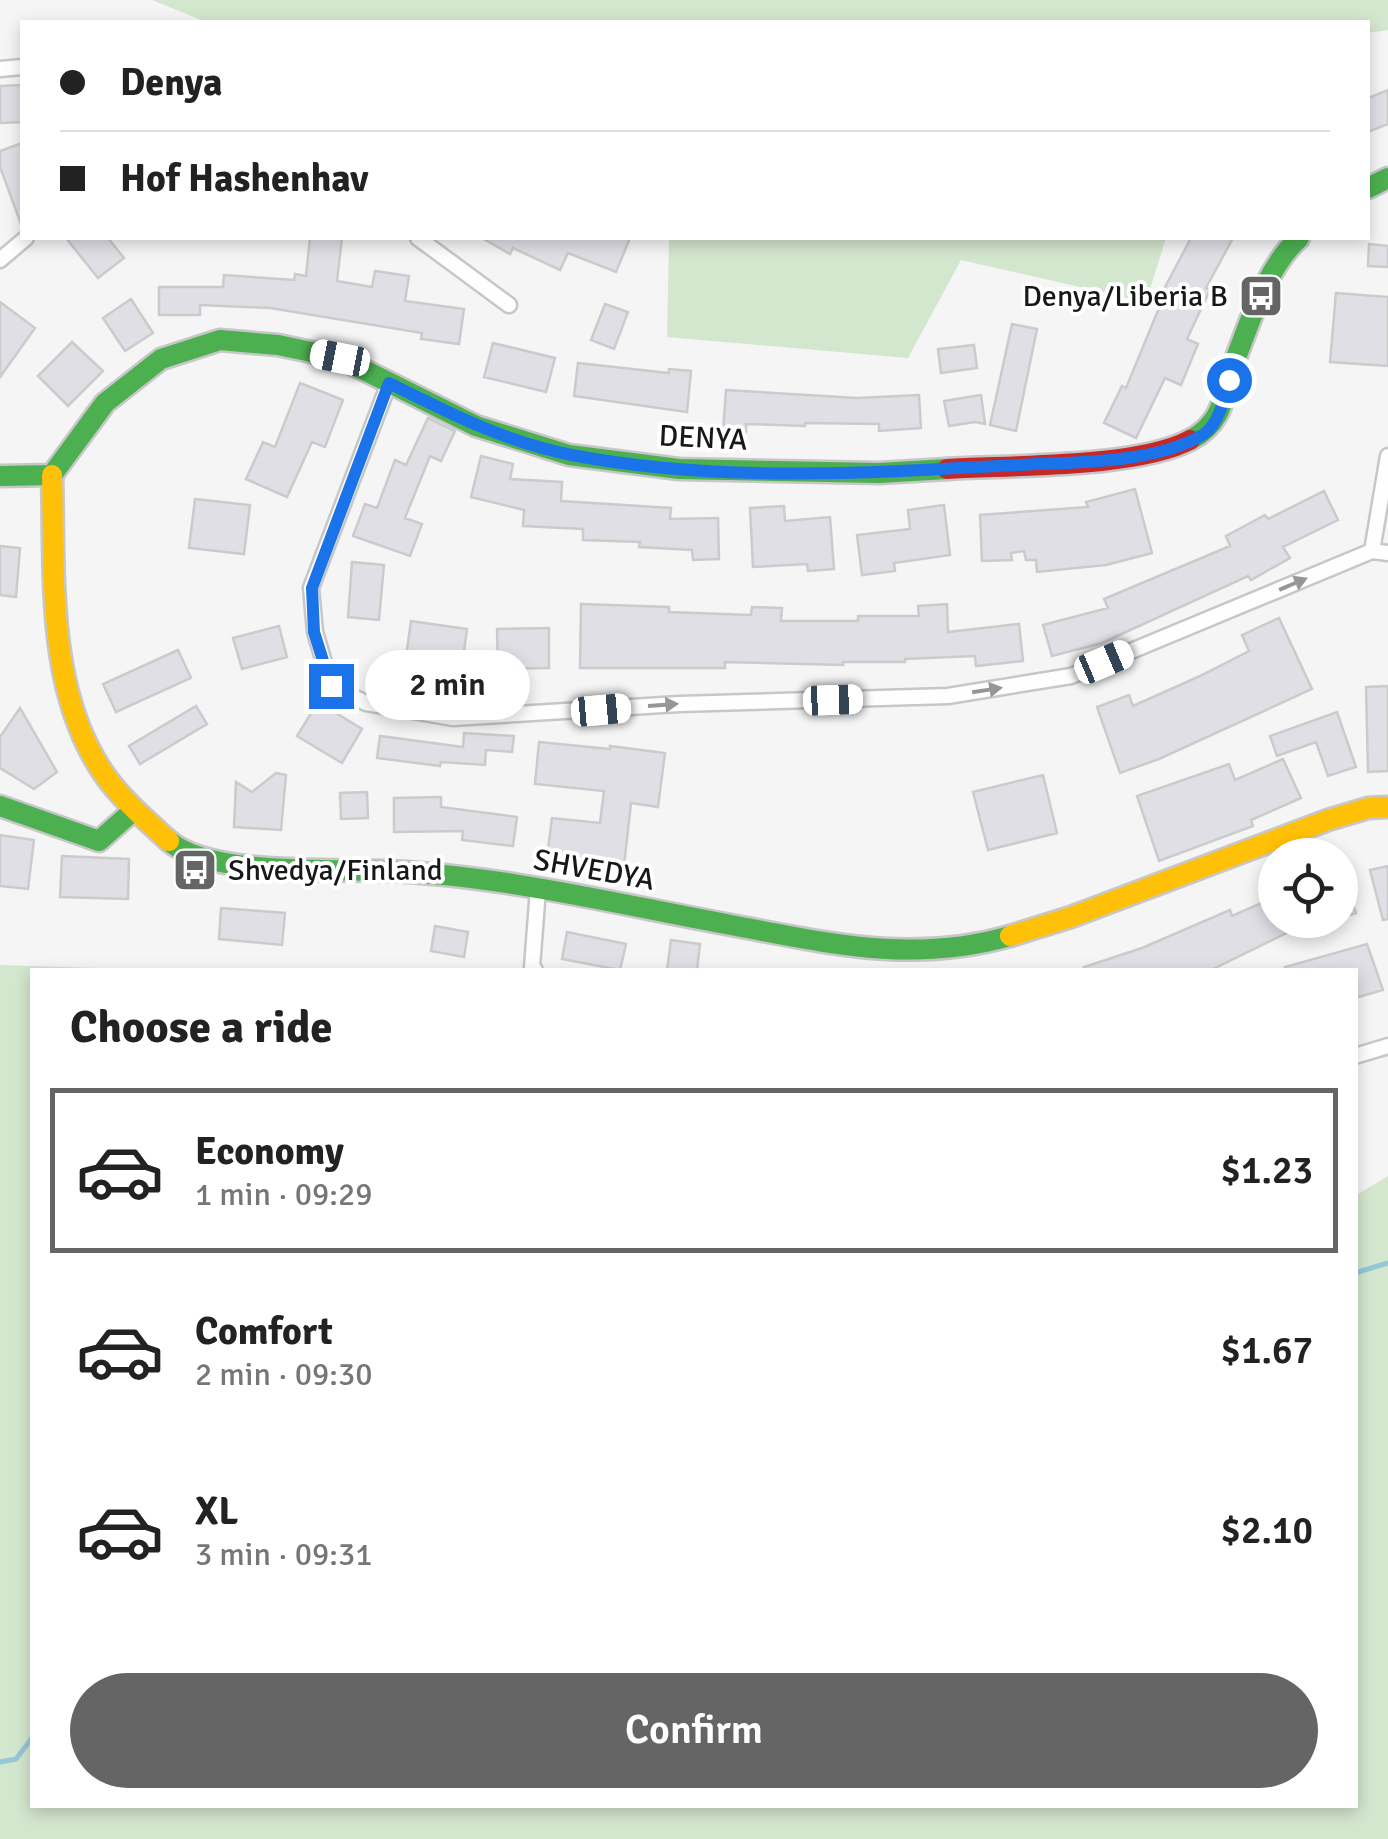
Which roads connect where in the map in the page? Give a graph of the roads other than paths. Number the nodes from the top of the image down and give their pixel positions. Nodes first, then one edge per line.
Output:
1 (24, 240) edge
2 (421, 240) edge
3 (1297, 240) edge
4 (0, 260) edge
5 (509, 305) dead end
6 (389, 383) junction
7 (1388, 456) edge
8 (0, 476) edge
9 (52, 476) junction
10 (1380, 552) edge
11 (0, 806) edge
12 (1388, 806) edge
13 (134, 810) junction
14 (538, 889) junction
15 (533, 968) edge
16 (1388, 1046) edge
17 (1358, 1055) edge

1 - 4 street
2 - 5 street
3 - 6 street, DENYA
6 - 9 street, DENYA
6 -> 10 street
7 - 10 street
8 - 9 street
9 - 13 street, SHVEDYA
11 - 13 street
12 - 14 street, SHVEDYA
13 - 14 street, SHVEDYA
14 - 15 street
16 - 17 street

